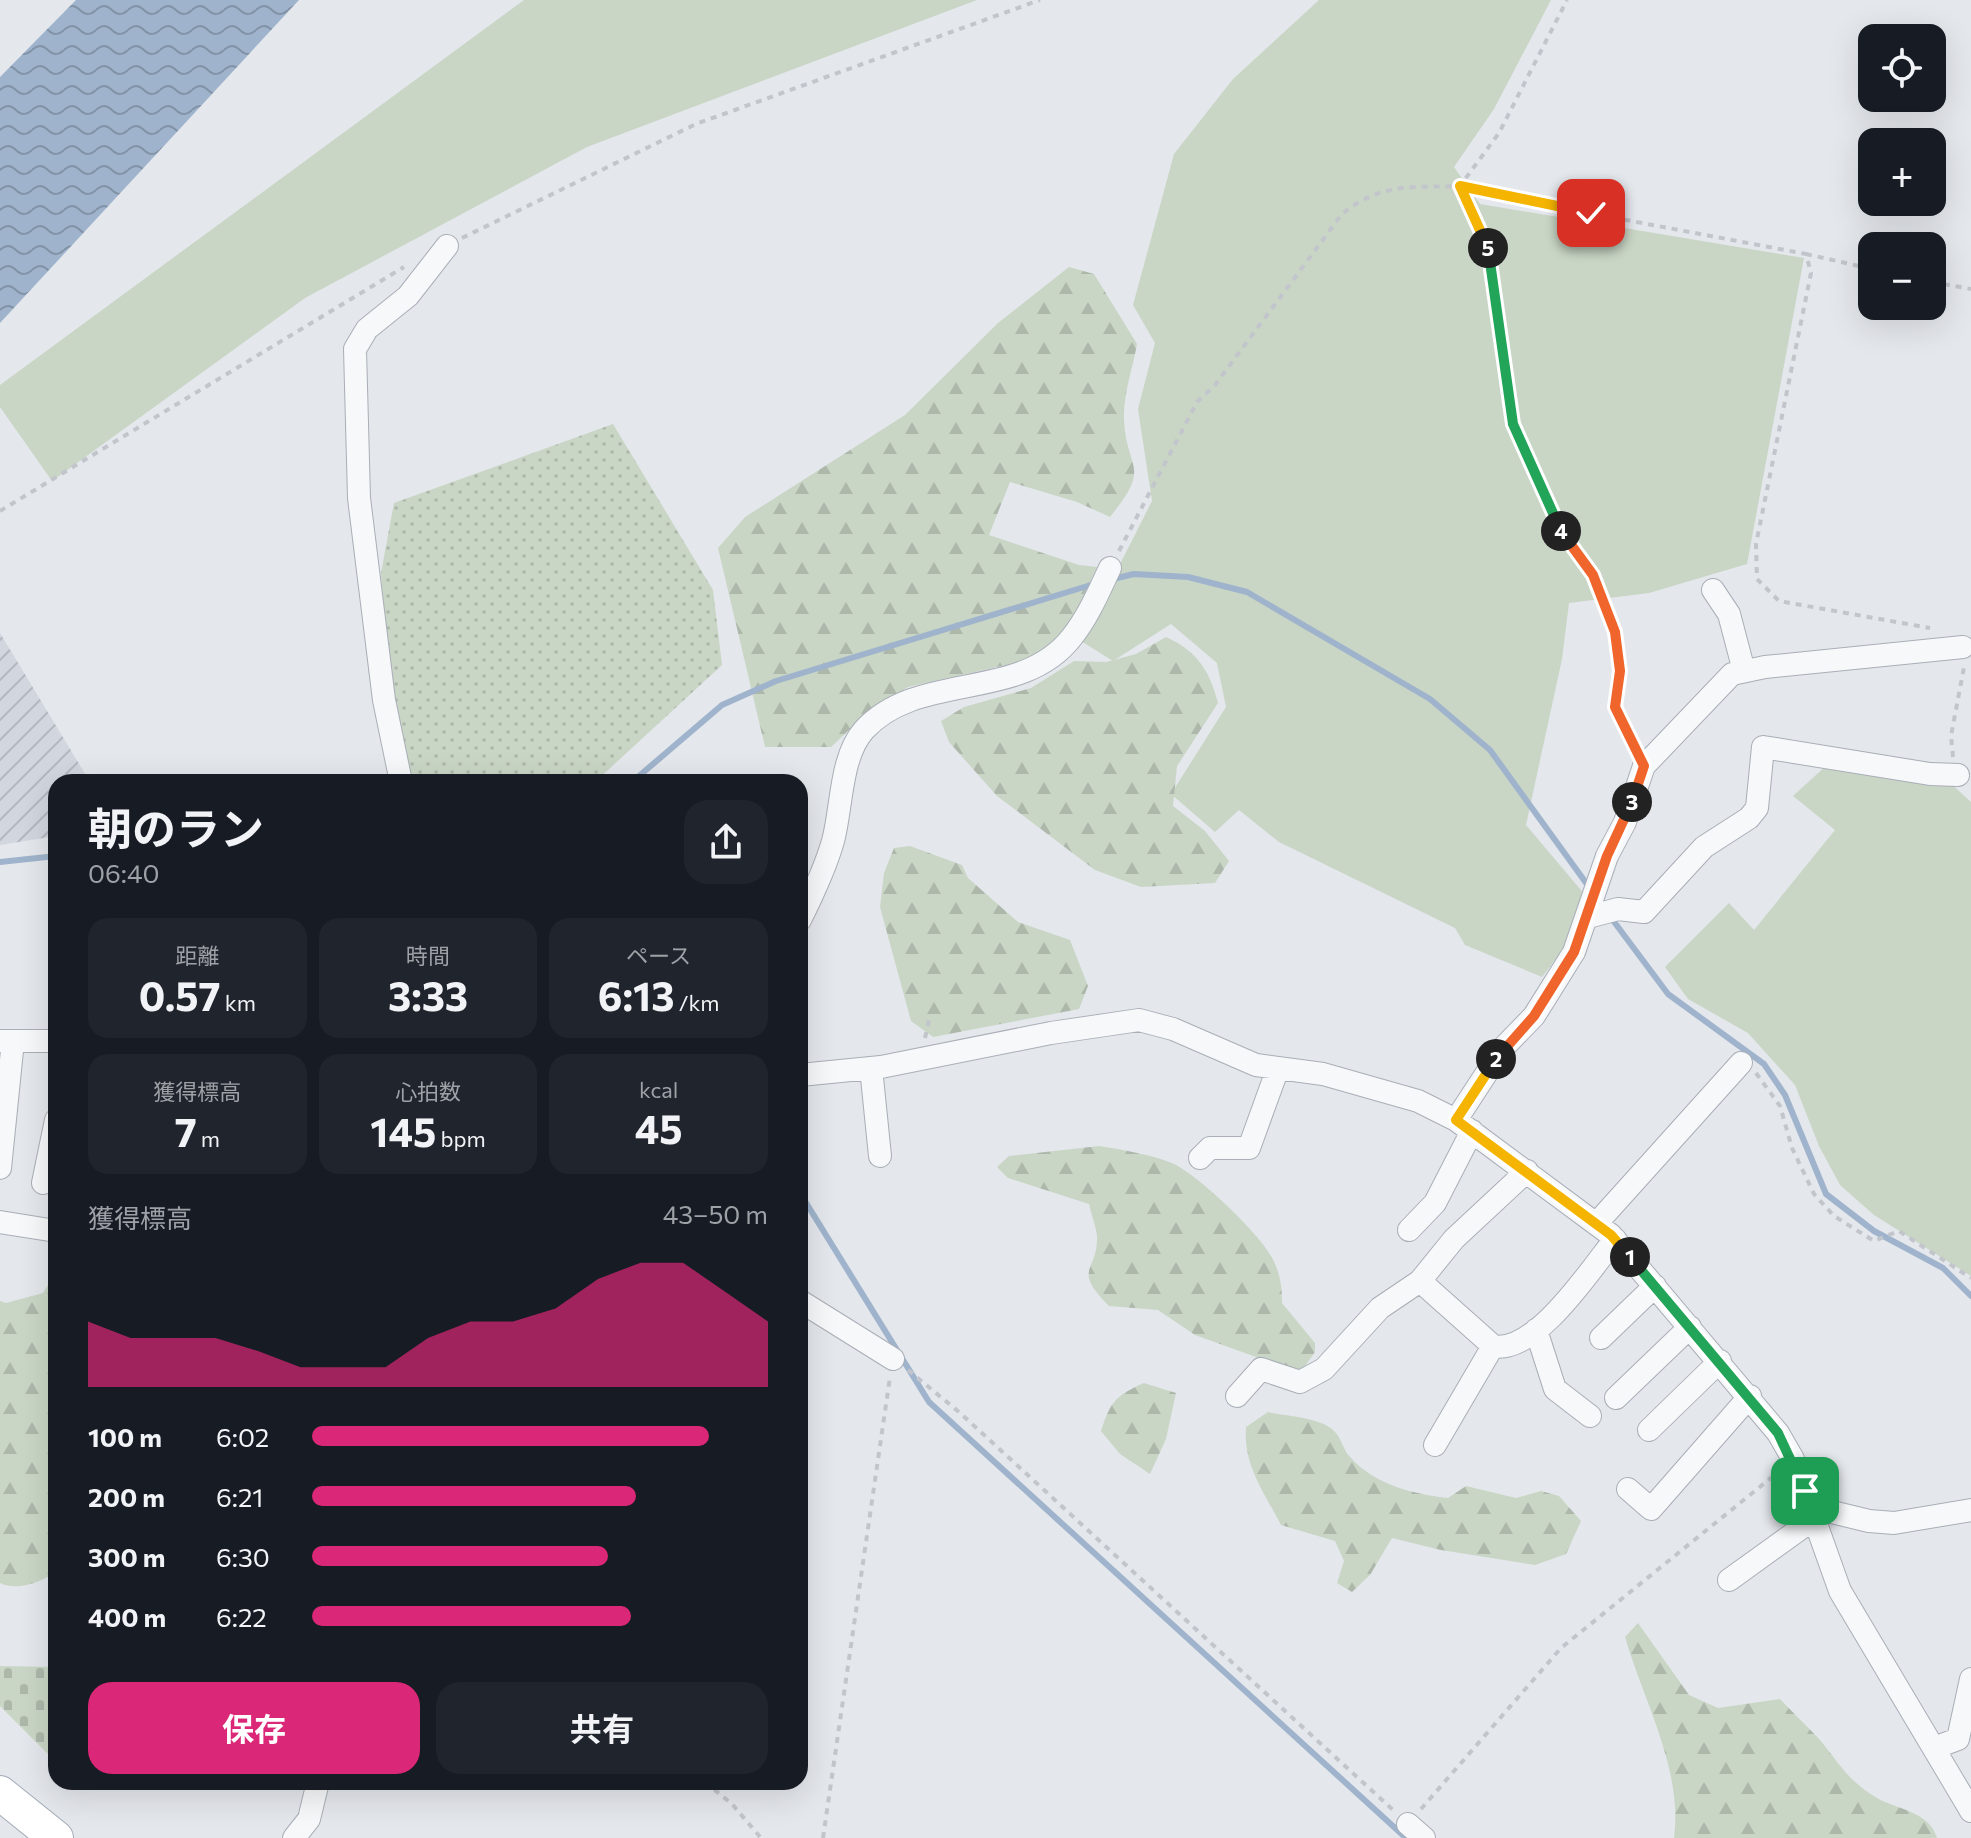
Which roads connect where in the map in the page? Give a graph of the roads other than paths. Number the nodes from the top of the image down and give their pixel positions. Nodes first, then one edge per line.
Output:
1 (447, 246) road end
2 (1110, 568) road end
3 (1713, 590) dead end
4 (1963, 647) road end
5 (1744, 671) junction
6 (399, 774) edge
7 (1958, 775) road end
8 (808, 904) edge
9 (1588, 917) junction
10 (7, 1041) edge
11 (48, 1041) edge
12 (1741, 1063) road end
13 (871, 1068) junction
14 (1278, 1068) junction
15 (808, 1074) edge
16 (1464, 1126) junction
17 (880, 1156) dead end
18 (1200, 1158) dead end
19 (48, 1159) edge
20 (0, 1168) edge
21 (1527, 1171) junction
22 (43, 1183) dead end
23 (0, 1222) edge
24 (1596, 1224) junction
25 (48, 1230) edge
26 (1409, 1230) dead end
27 (1615, 1239) junction
28 (1420, 1281) junction
29 (1655, 1286) junction
30 (808, 1306) edge
31 (1690, 1327) junction
32 (1536, 1330) junction
33 (1601, 1338) dead end
34 (1493, 1346) junction
35 (893, 1359) road end
36 (1720, 1361) junction
37 (1237, 1396) dead end
38 (1750, 1396) junction
39 (1616, 1398) dead end
40 (1590, 1416) dead end
41 (1649, 1430) dead end
42 (1435, 1445) dead end
43 (1628, 1489) dead end
44 (1971, 1510) edge
45 (1813, 1513) junction
46 (1729, 1580) dead end
47 (1971, 1679) edge
48 (1934, 1748) junction
49 (316, 1790) edge
50 (0, 1793) edge
51 (1971, 1811) edge
52 (56, 1838) edge
53 (294, 1838) edge

1 - 6 street
2 - 8 street
3 - 5 street
4 - 5 street
5 - 9 street
7 - 9 street
9 - 16 street
10 - 11 street
10 - 20 street
12 - 24 street
13 - 14 street
13 - 15 street
13 - 17 street
14 - 16 street
14 - 18 street
16 - 21 street
16 - 26 street
19 - 22 street
21 - 24 street
21 - 28 street
23 - 25 street
24 - 27 street
27 - 29 street
27 - 32 street
28 - 34 street
28 - 37 street
29 - 31 street
29 - 33 street
30 - 35 street
31 - 36 street
31 - 39 street
32 - 34 street
32 - 40 street
34 - 42 street
36 - 38 street
36 - 41 street
38 - 43 street
38 - 45 street
44 - 45 street
45 - 46 street
45 - 48 street
47 - 48 street
48 - 51 street
49 - 53 street
50 - 52 main road

